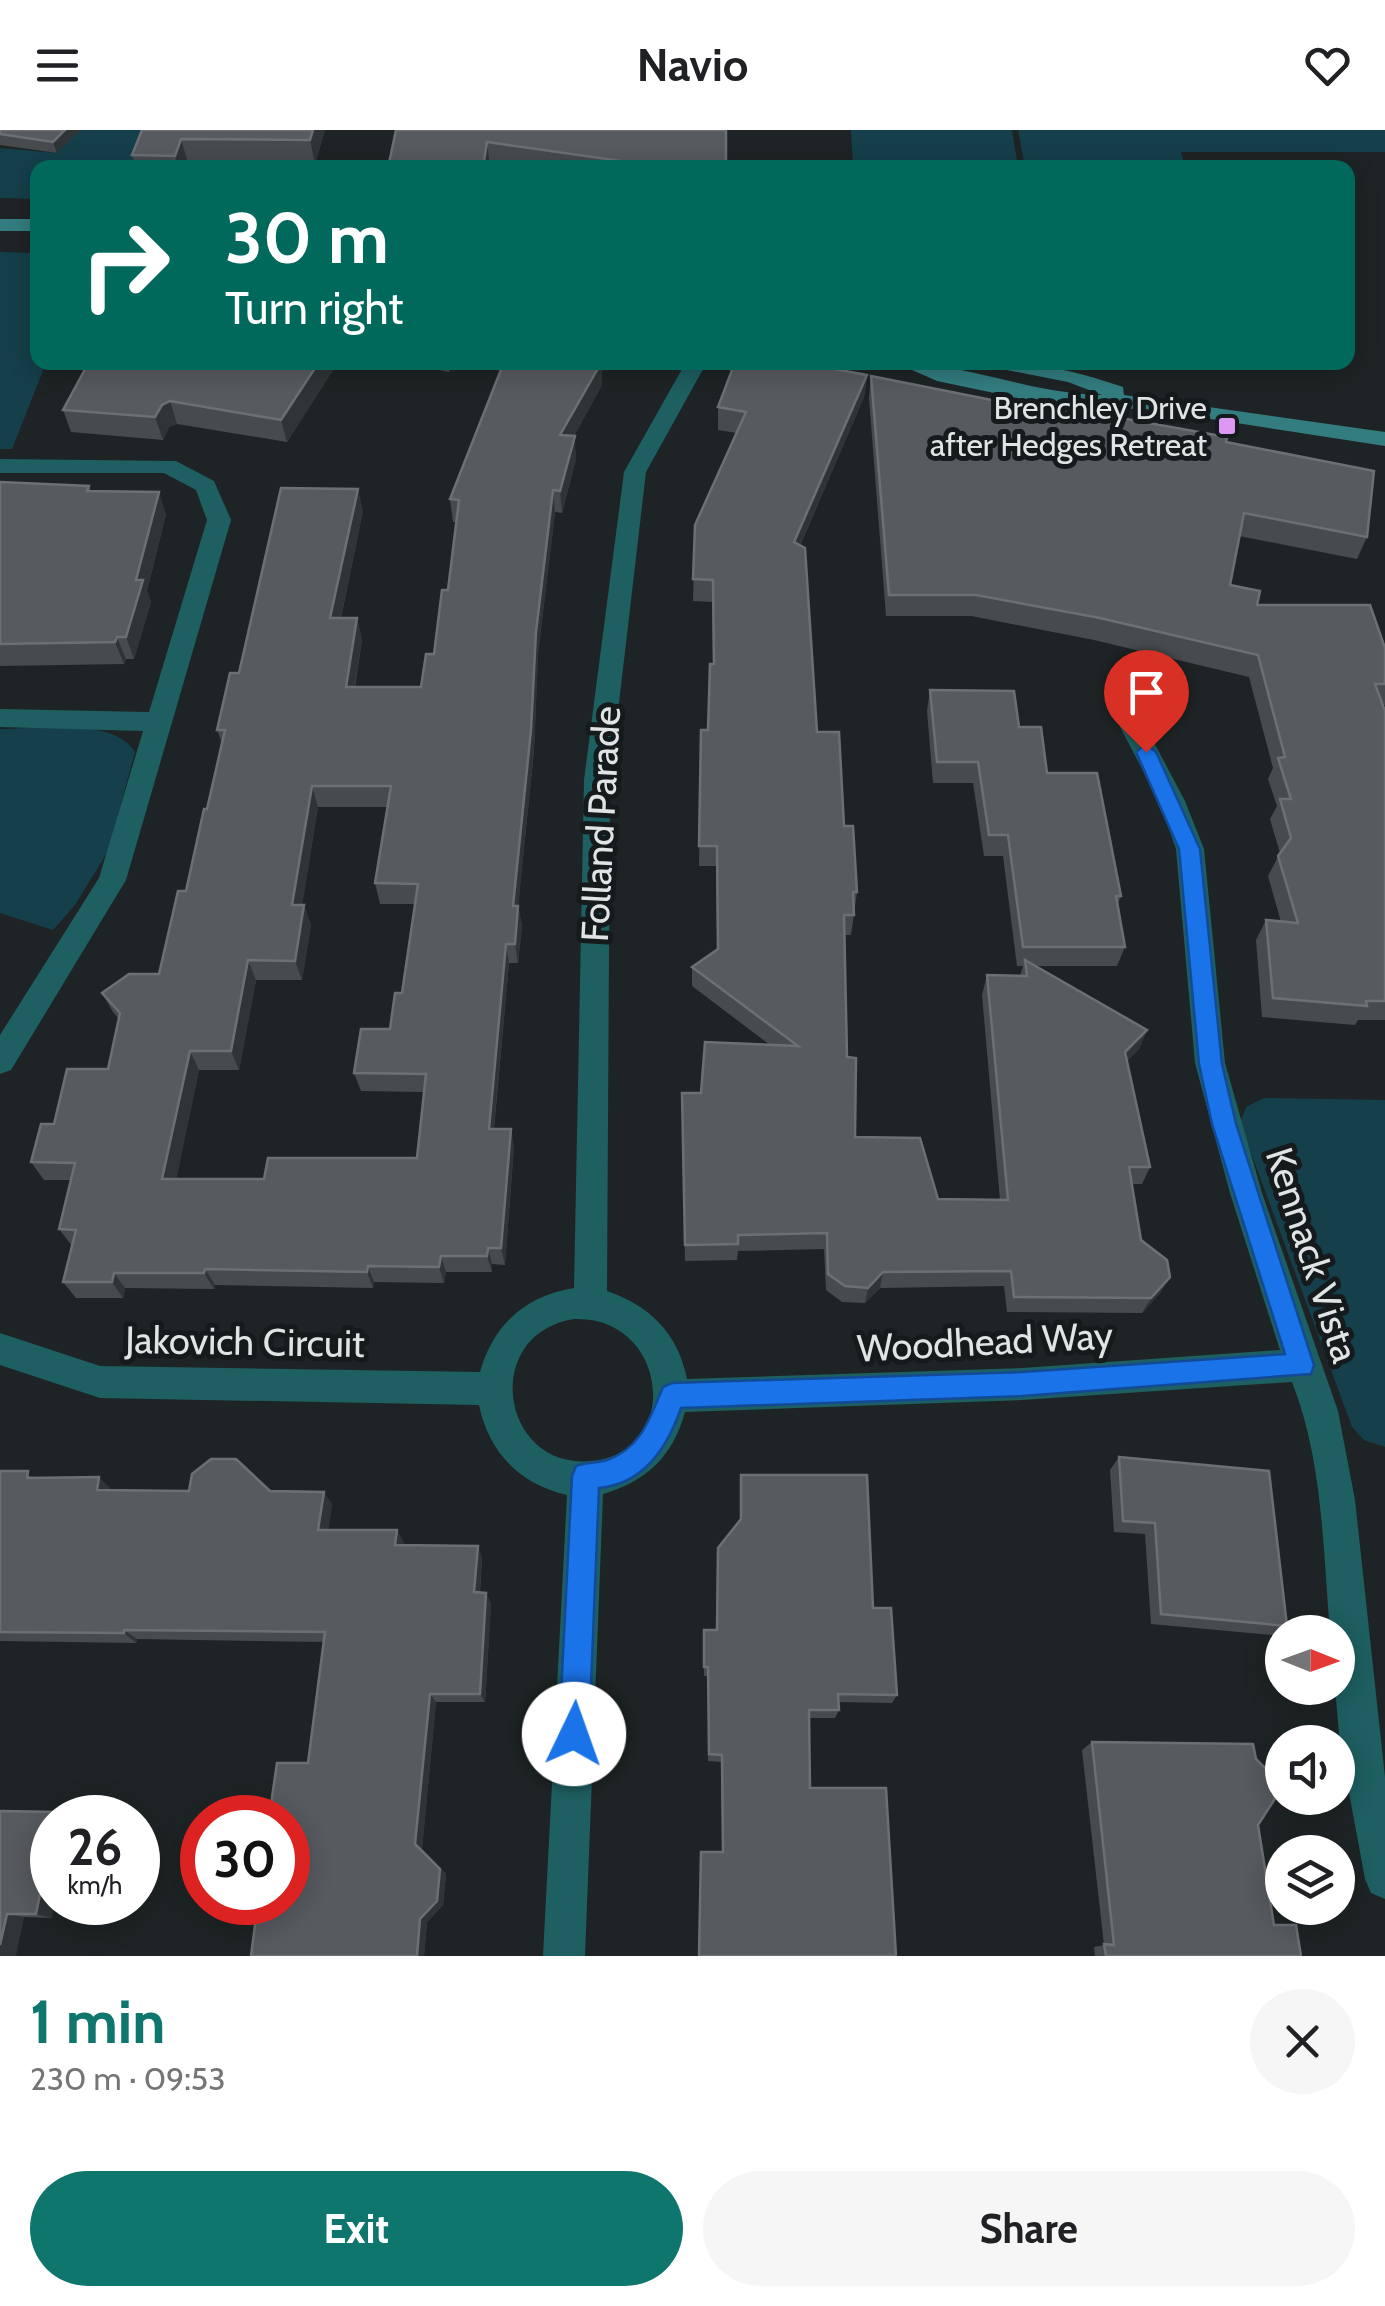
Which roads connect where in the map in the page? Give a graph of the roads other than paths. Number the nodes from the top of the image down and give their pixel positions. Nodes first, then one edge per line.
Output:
1 (30, 225) edge
2 (0, 226) edge
3 (692, 370) edge
4 (927, 370) edge
5 (1004, 370) edge
6 (1034, 370) edge
7 (1002, 388) junction
8 (1146, 402) junction
9 (1385, 439) edge
10 (0, 466) edge
11 (0, 718) edge
12 (160, 722) junction
13 (1134, 727) dead end
14 (0, 1061) edge
15 (590, 1304) junction
16 (0, 1350) edge
17 (1302, 1365) junction
18 (494, 1389) junction
19 (672, 1396) junction
20 (586, 1476) junction
21 (1385, 1879) edge
22 (564, 1956) edge

1 - 2 street
3 - 15 street, Folland Parade
4 - 7 street
5 - 7 street
6 - 8 street
7 - 8 street
8 - 9 street
10 - 12 street
11 - 12 street
12 - 14 street
13 - 17 street, Kennack Vista
15 - 18 street
15 - 19 street
16 - 18 street, Jakovich Circuit
17 - 19 street, Woodhead Way
17 - 21 street, Kennack Vista
18 - 20 street
19 - 20 street
20 - 22 street

